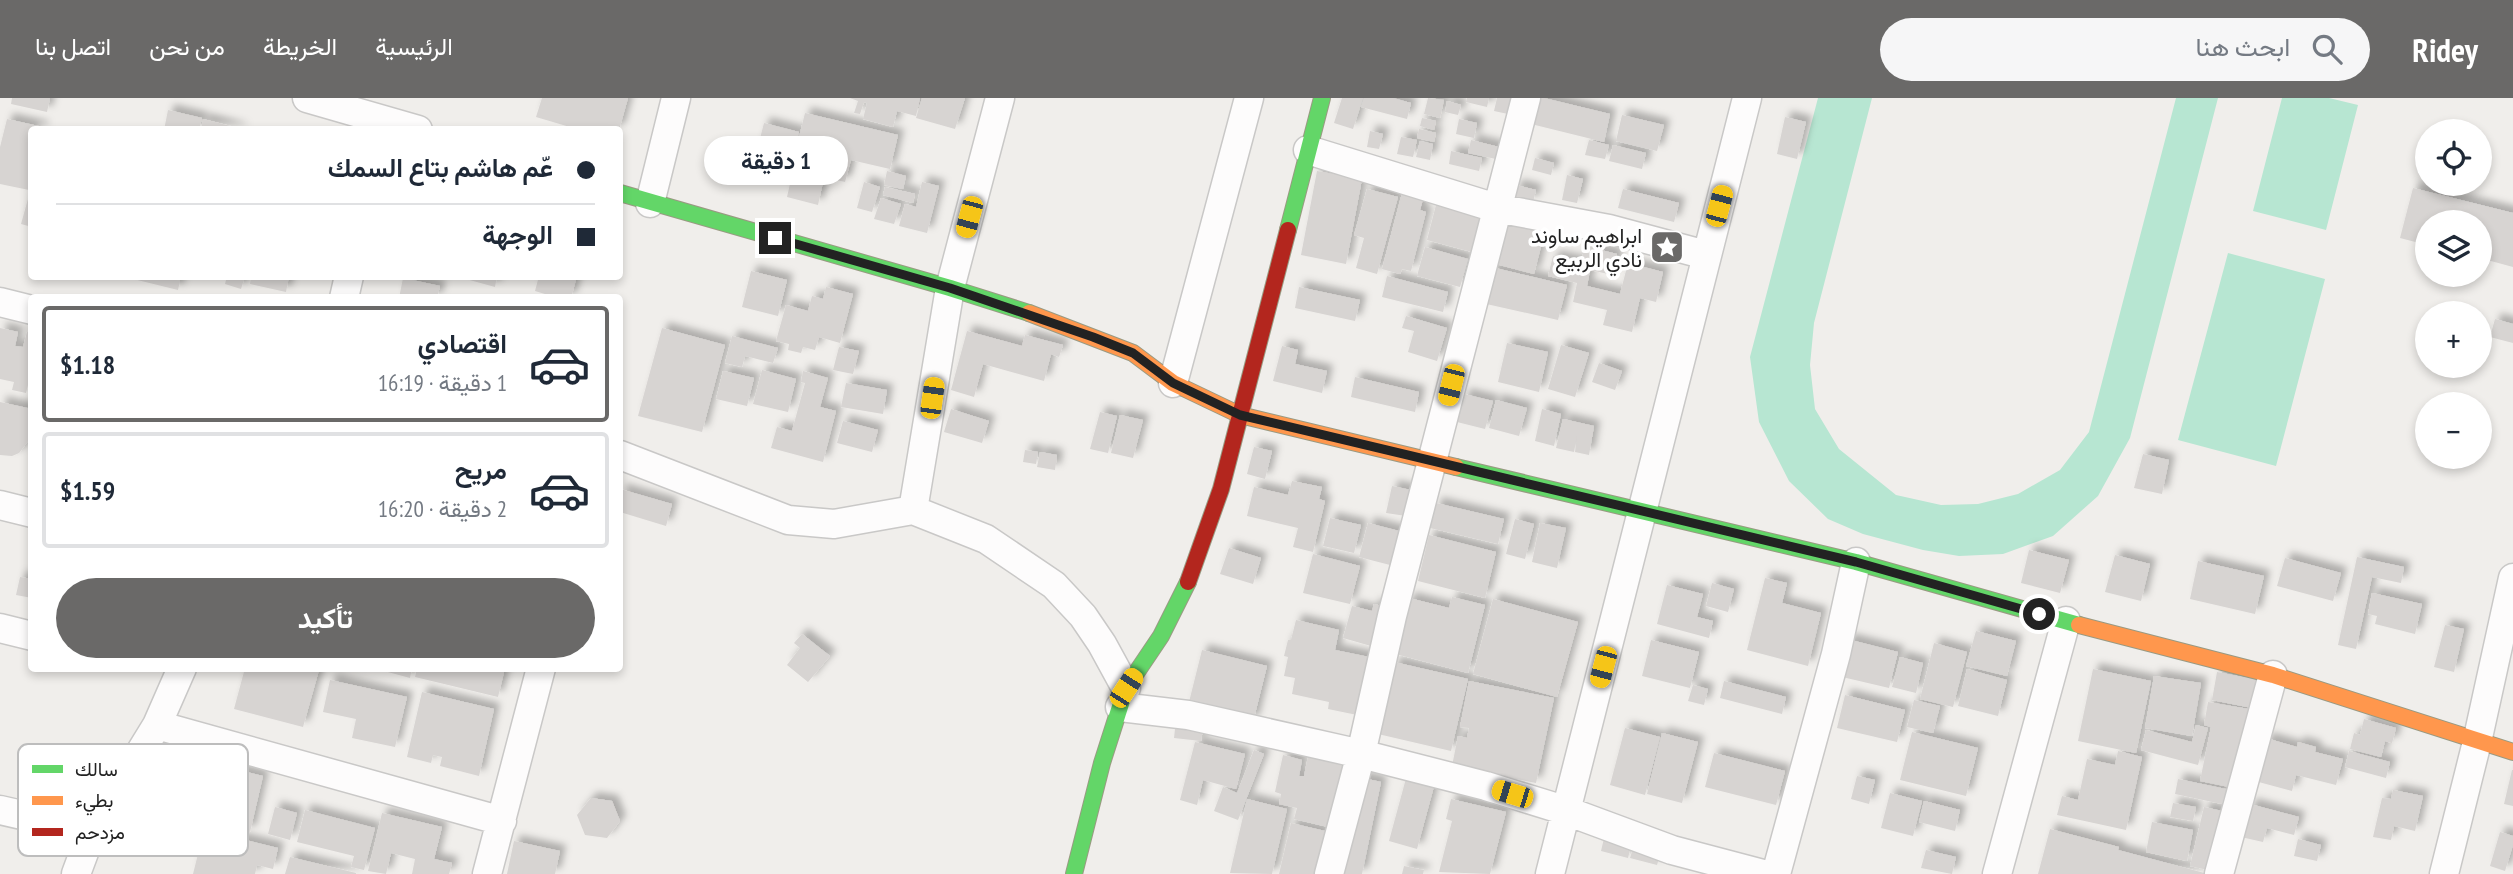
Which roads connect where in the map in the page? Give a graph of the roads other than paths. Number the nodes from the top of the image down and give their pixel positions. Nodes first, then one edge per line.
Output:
1 (307, 98) edge
2 (676, 98) edge
3 (1000, 98) edge
4 (1249, 98) edge
5 (1322, 98) edge
6 (1526, 98) edge
7 (1747, 98) edge
8 (335, 101) edge
9 (387, 125) edge
10 (1308, 150) junction
11 (623, 194) edge
12 (650, 203) junction
13 (1496, 208) junction
14 (1706, 255) junction
15 (950, 288) junction
16 (0, 302) edge
17 (28, 309) edge
18 (1173, 383) junction
19 (1240, 415) junction
20 (623, 456) edge
21 (1431, 461) junction
22 (0, 505) edge
23 (913, 510) junction
24 (1642, 511) junction
25 (28, 512) edge
26 (1856, 562) junction
27 (2513, 578) edge
28 (2066, 621) junction
29 (0, 628) edge
30 (28, 635) edge
31 (173, 672) edge
32 (540, 672) edge
33 (2273, 675) junction
34 (1123, 698) junction
35 (157, 725) junction
36 (2477, 742) junction
37 (145, 744) edge
38 (225, 744) edge
39 (248, 750) edge
40 (2513, 752) edge
41 (1361, 754) junction
42 (0, 810) edge
43 (1564, 810) junction
44 (18, 814) edge
45 (502, 821) junction
46 (83, 856) edge
47 (76, 874) edge
48 (487, 874) edge
49 (1074, 874) edge
50 (1329, 874) edge
51 (1549, 874) edge
52 (1763, 874) edge
53 (1776, 874) edge
54 (1997, 874) edge
55 (2219, 874) edge
56 (2444, 874) edge

1 - 8 street
2 - 12 street
3 - 15 street
4 - 18 street
5 - 10 street
6 - 13 street
7 - 14 street
8 - 9 street
10 - 13 street
10 - 19 street
11 - 12 street
12 - 15 street
13 - 14 street
13 - 21 street
14 - 24 street
15 - 18 street
15 - 23 street
16 - 17 street
18 - 19 street
19 - 21 street
19 - 34 street
20 - 23 street
21 - 24 street
21 - 41 street
22 - 25 street
23 - 34 street
24 - 26 street
24 - 43 street
26 - 28 street
26 - 53 street
27 - 36 street
28 - 33 street
28 - 54 street
29 - 30 street
31 - 35 street
32 - 45 street
33 - 36 street
33 - 55 street
34 - 41 street
34 - 49 street
35 - 37 street
35 - 38 street
36 - 40 street
36 - 56 street
39 - 45 street
41 - 43 street
41 - 50 street
42 - 44 street
43 - 51 street
43 - 52 street
45 - 48 street
46 - 47 street

